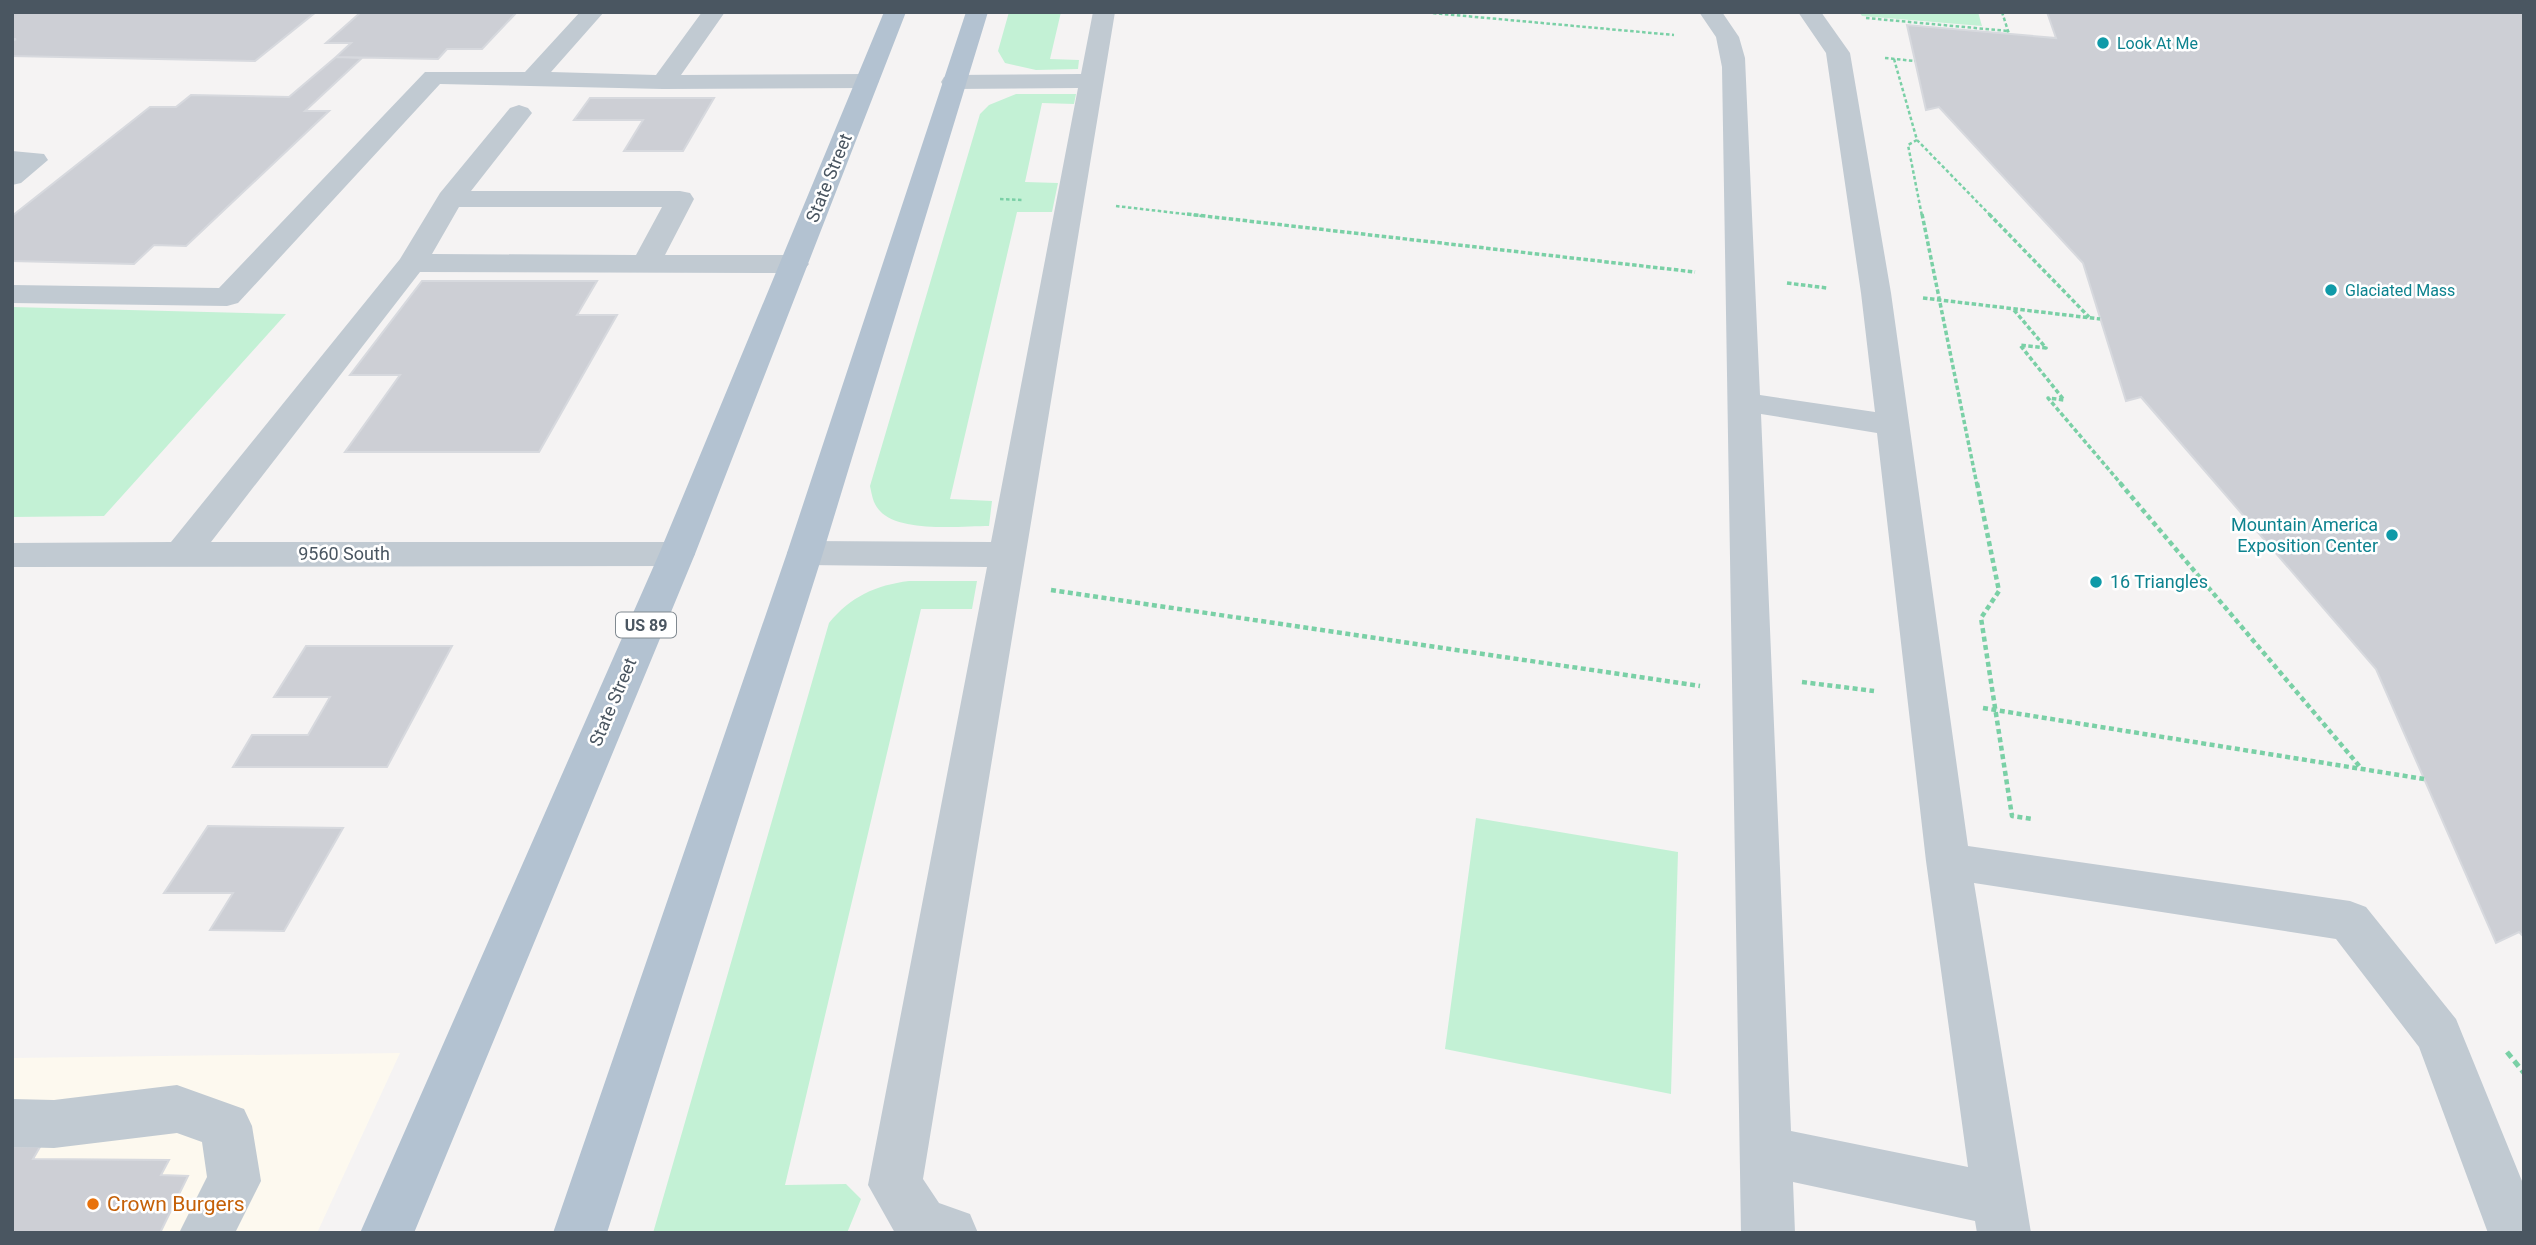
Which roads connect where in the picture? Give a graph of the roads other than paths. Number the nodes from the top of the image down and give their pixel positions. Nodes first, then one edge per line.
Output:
1 (593, 12) edge
2 (714, 12) edge
3 (895, 12) edge
4 (977, 12) edge
5 (1104, 12) edge
6 (1710, 12) edge
7 (1809, 12) edge
8 (532, 79) junction
9 (867, 81) junction
10 (1091, 81) junction
11 (663, 82) junction
12 (953, 82) junction
13 (519, 113) dead end
14 (12, 159) edge
15 (12, 177) edge
16 (450, 199) junction
17 (412, 263) junction
18 (646, 264) junction
19 (794, 264) junction
20 (12, 294) edge
21 (1744, 402) junction
22 (1892, 425) junction
23 (805, 553) junction
24 (677, 554) junction
25 (12, 555) edge
26 (181, 555) junction
27 (1004, 572) junction
28 (1948, 861) junction
29 (12, 1123) edge
30 (1766, 1151) junction
31 (2001, 1217) edge
32 (206, 1233) edge
33 (387, 1233) edge
34 (580, 1233) edge
35 (951, 1233) edge
36 (1768, 1233) edge
37 (2515, 1233) edge

1 - 8 street
2 - 11 street
3 - 9 main road, State Street / US 89
4 - 12 main road
5 - 10 street
6 - 21 street
7 - 22 street
8 - 11 street
8 - 20 street
9 - 11 street
9 - 19 main road, State Street / US 89
10 - 12 street
10 - 27 street
12 - 23 main road
13 - 16 street
14 - 15 street
16 - 17 street
16 - 18 street
17 - 18 street
17 - 26 street
18 - 19 street
19 - 24 main road, State Street / US 89
21 - 22 street
21 - 30 street
22 - 28 street
23 - 27 street
23 - 34 main road
24 - 26 street, 9560 South
24 - 33 main road, State Street / US 89
25 - 26 street, 9560 South
27 - 35 street
28 - 31 street
28 - 37 street
29 - 32 street
30 - 31 street
30 - 36 street

